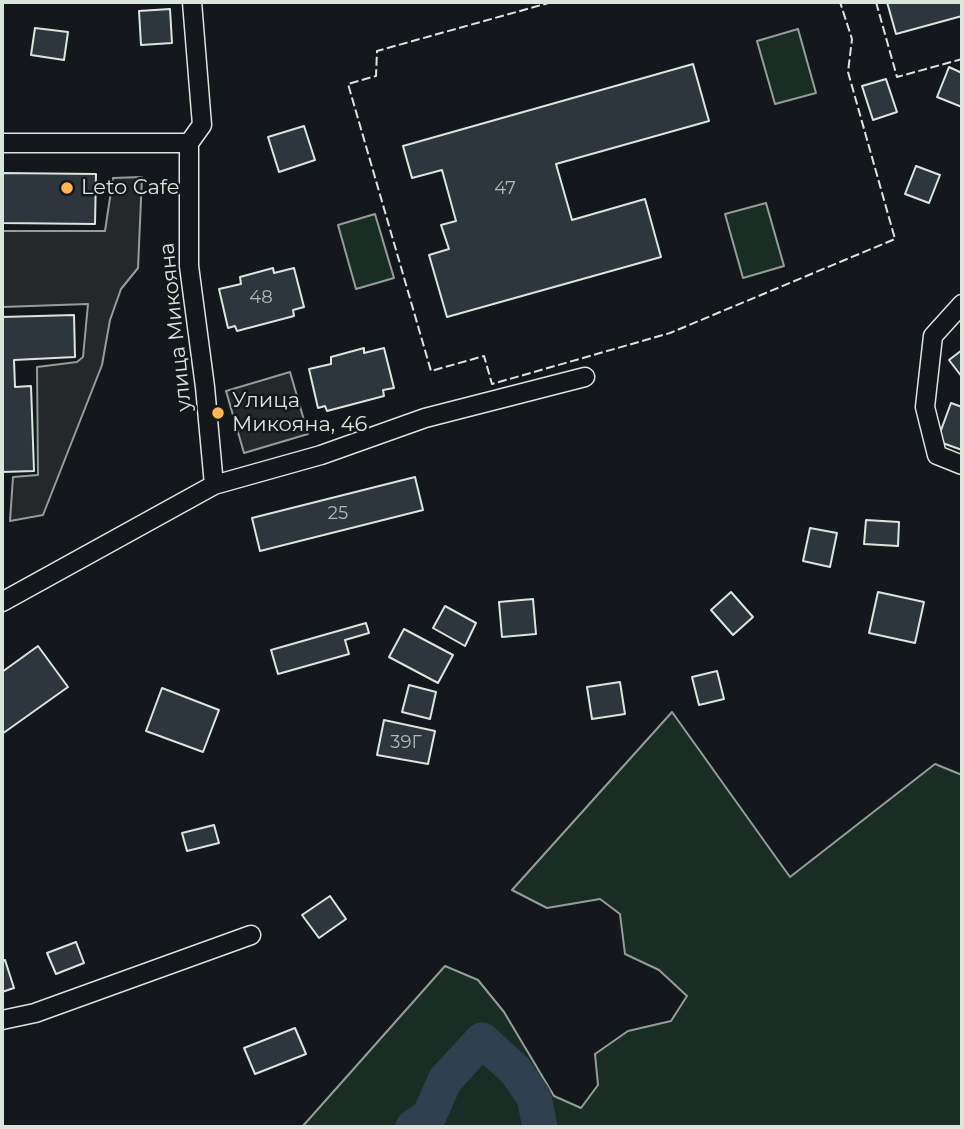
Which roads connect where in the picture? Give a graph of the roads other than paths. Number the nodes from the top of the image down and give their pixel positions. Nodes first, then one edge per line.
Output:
1 (192, 2) edge
2 (2, 143) edge
3 (188, 143) junction
4 (962, 304) edge
5 (585, 377) dead end
6 (962, 465) edge
7 (214, 485) junction
8 (2, 603) edge
9 (251, 935) dead end
10 (2, 1020) edge

1 - 3 street, улица Микояна
2 - 3 street
3 - 7 street, улица Микояна
4 - 6 street
5 - 7 street
7 - 8 street
9 - 10 street

